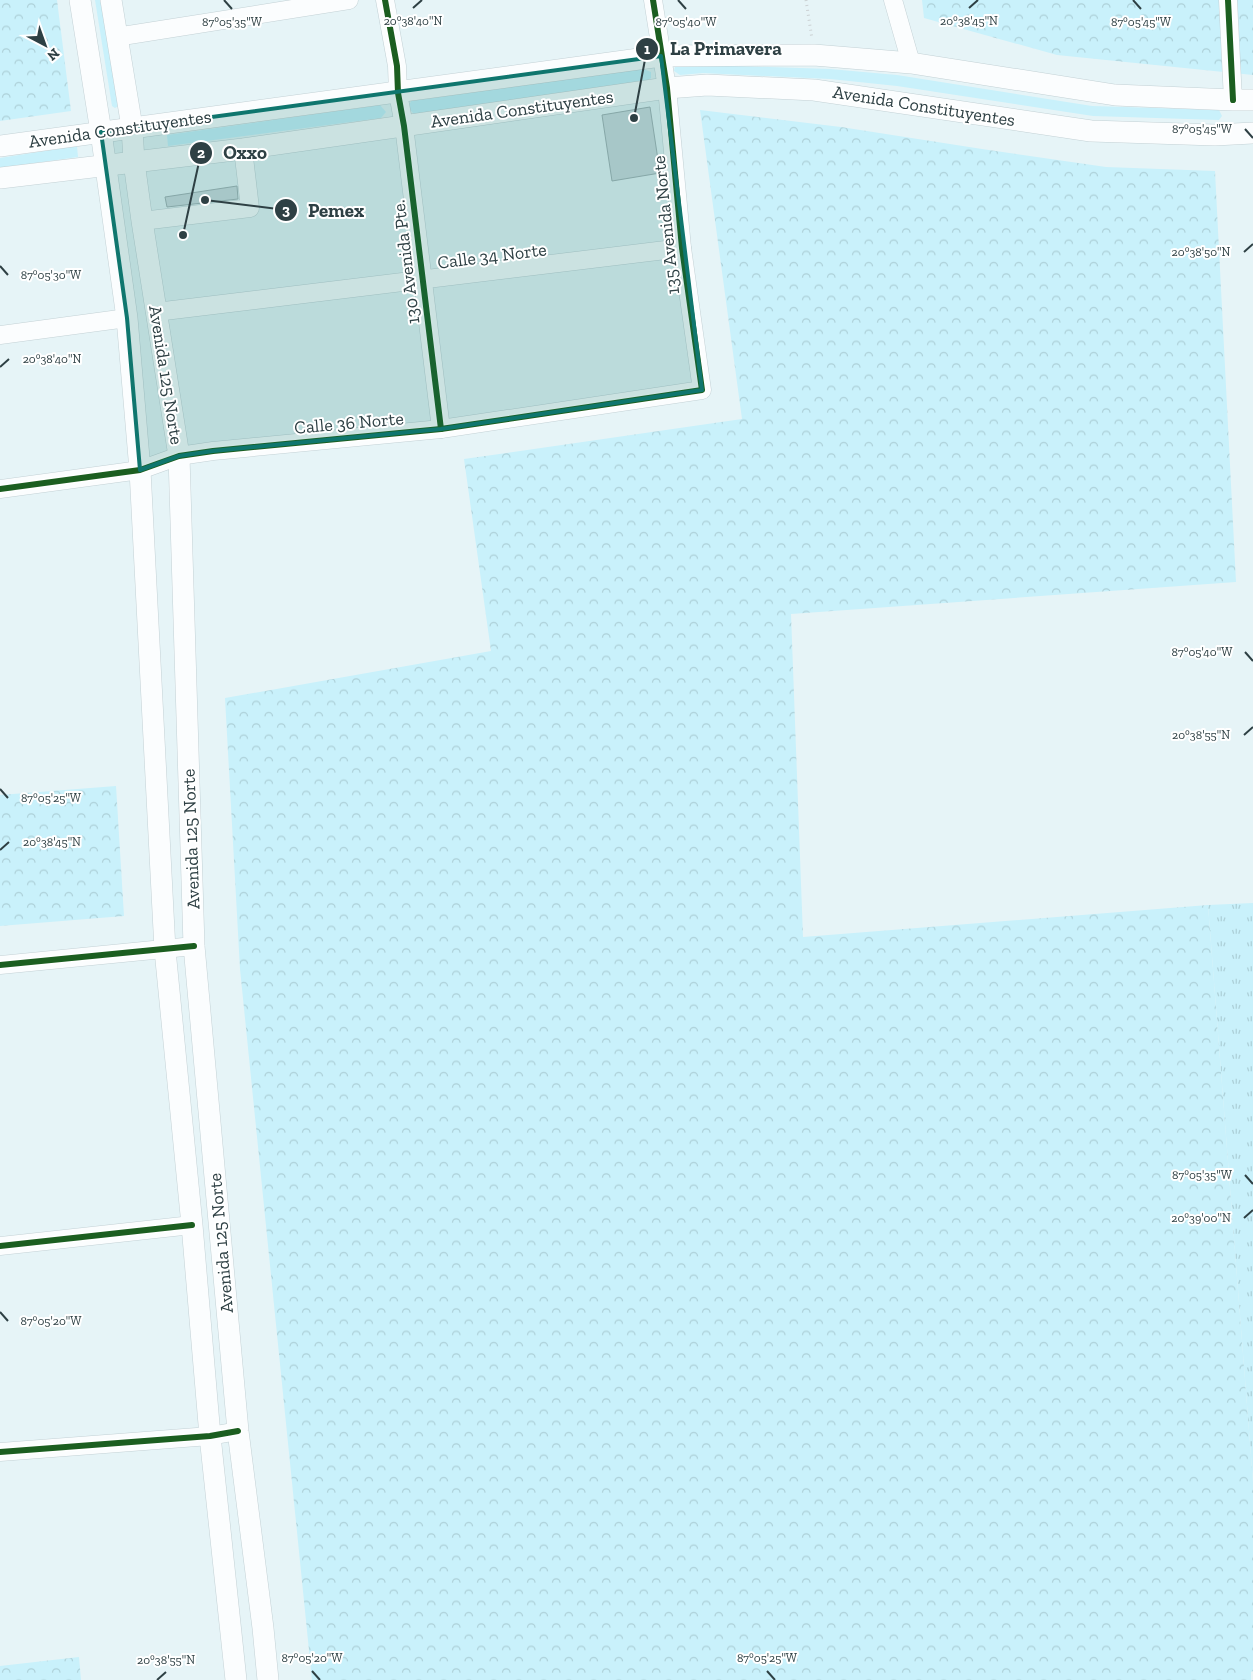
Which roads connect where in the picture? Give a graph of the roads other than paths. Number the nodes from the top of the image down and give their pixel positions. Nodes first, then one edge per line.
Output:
1 (80, 0) edge
2 (111, 0) edge
3 (349, 0) edge
4 (385, 0) edge
5 (653, 0) edge
6 (894, 0) edge
7 (1228, 0) edge
8 (116, 37) junction
9 (661, 56) junction
10 (911, 63) junction
11 (667, 88) junction
12 (398, 93) junction
13 (1243, 100) edge
14 (404, 126) junction
15 (132, 127) junction
16 (101, 132) junction
17 (1253, 133) edge
18 (0, 146) edge
19 (243, 149) junction
20 (134, 162) junction
21 (105, 165) junction
22 (0, 178) edge
23 (142, 221) junction
24 (682, 248) junction
25 (423, 280) junction
26 (156, 312) junction
27 (127, 318) junction
28 (0, 336) edge
29 (702, 390) joint
30 (441, 429) junction
31 (179, 456) junction
32 (140, 470) junction
33 (0, 489) edge
34 (194, 946) junction
35 (165, 950) junction
36 (0, 965) edge
37 (192, 1225) junction
38 (0, 1246) edge
39 (238, 1431) junction
40 (210, 1436) junction
41 (0, 1452) edge
42 (236, 1680) edge
43 (268, 1680) edge

1 - 16 main road, Avenida 125 Norte
2 - 8 main road, Avenida 125 Norte
3 - 8 street
4 - 12 street, 130 Avenida Pte.
5 - 9 street, 135 Avenida Norte
6 - 10 street
7 - 13 street
8 - 15 main road, Avenida 125 Norte
9 - 10 main road, Avenida Constituyentes
9 - 11 street, 135 Avenida Norte
9 - 12 main road, Avenida Constituyentes
10 - 13 main road, Avenida Constituyentes
11 - 14 main road, Avenida Constituyentes
11 - 17 main road, Avenida Constituyentes
11 - 24 street, 135 Avenida Norte
12 - 14 street, 130 Avenida Pte.
12 - 15 main road, Avenida Constituyentes
14 - 19 main road, Avenida Constituyentes
14 - 25 street, 130 Avenida Pte.
15 - 16 main road, Avenida Constituyentes
15 - 20 main road, Avenida 125 Norte
16 - 18 main road, Avenida Constituyentes
16 - 21 main road, Avenida 125 Norte
19 - 20 main road, Avenida Constituyentes
19 - 23 street
20 - 21 main road, Avenida Constituyentes
20 - 23 main road, Avenida 125 Norte
21 - 22 main road, Avenida Constituyentes
21 - 27 main road, Avenida 125 Norte
23 - 26 main road, Avenida 125 Norte
24 - 25 street, Calle 34 Norte
24 - 29 street, 135 Avenida Norte
25 - 26 street, Calle 34 Norte
25 - 30 street, 130 Avenida Pte.
26 - 31 main road, Avenida 125 Norte
27 - 28 street
27 - 32 main road, Avenida 125 Norte
29 - 30 street, Calle 36 Norte
30 - 31 street, Calle 36 Norte
31 - 32 street, Calle 36 Norte
31 - 34 main road, Avenida 125 Norte
32 - 33 street, Calle 36 Norte
32 - 35 main road, Avenida 125 Norte
34 - 35 street
34 - 39 main road, Avenida 125 Norte
35 - 36 street
35 - 37 main road, Avenida 125 Norte
37 - 38 street
37 - 40 main road, Avenida 125 Norte
39 - 40 street
39 - 43 main road, Avenida 125 Norte
40 - 41 street
40 - 42 main road, Avenida 125 Norte

